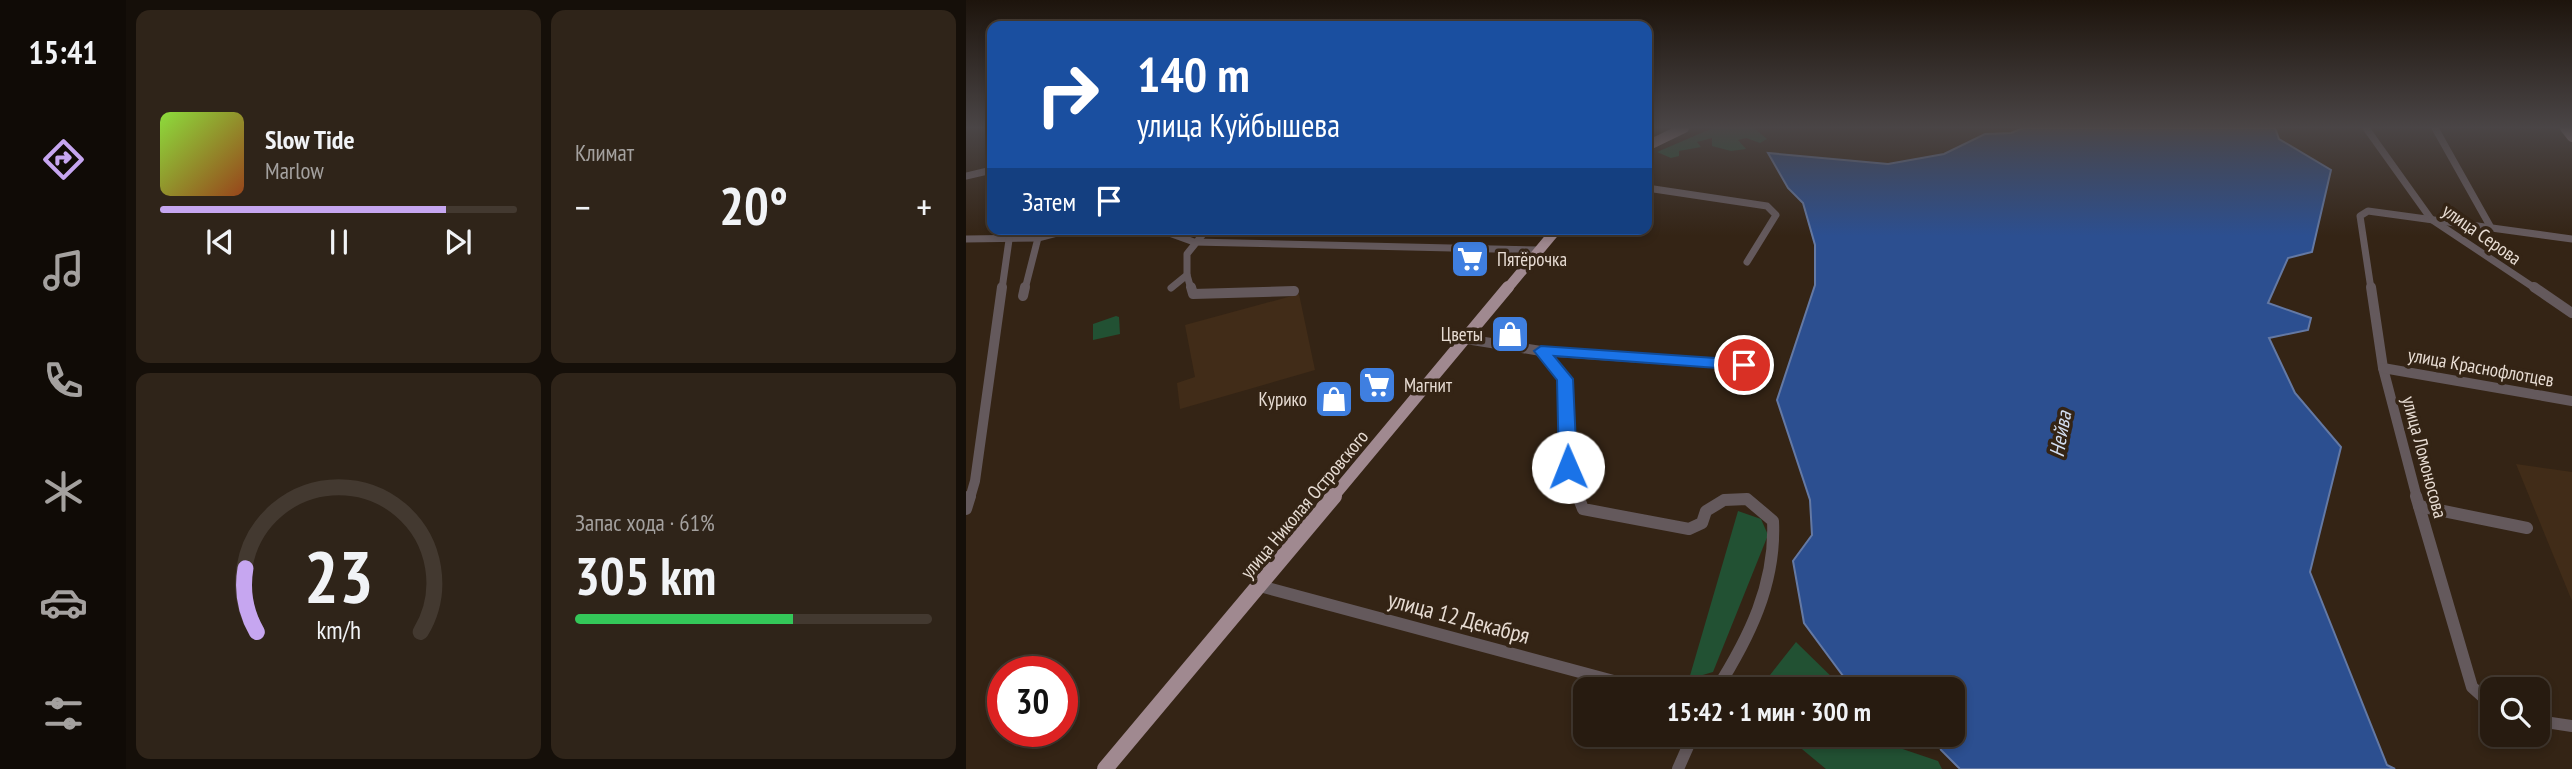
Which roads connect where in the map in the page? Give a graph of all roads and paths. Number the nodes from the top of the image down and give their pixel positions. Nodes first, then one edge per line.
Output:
1 (2392, 164) edge
2 (2455, 164) edge
3 (987, 171) edge
4 (966, 176) edge
5 (1652, 189) edge
6 (2431, 219) junction
7 (2490, 226) junction
8 (1030, 235) edge
9 (1034, 235) edge
10 (1173, 235) edge
11 (1202, 235) edge
12 (1552, 235) edge
13 (966, 239) edge
14 (2572, 239) edge
15 (1009, 240) junction
16 (1194, 243) junction
17 (1540, 250) junction
18 (1747, 262) dead end
19 (1187, 275) junction
20 (1171, 288) dead end
21 (1294, 291) dead end
22 (1023, 296) dead end
23 (2572, 313) edge
24 (1466, 339) junction
25 (1541, 351) junction
26 (1744, 365) dead end
27 (2383, 368) junction
28 (2572, 401) edge
29 (2419, 506) junction
30 (966, 509) edge
31 (2527, 527) dead end
32 (1260, 586) junction
33 (1599, 677) edge
34 (1725, 677) edge
35 (2480, 694) edge
36 (2550, 723) edge
37 (2572, 726) edge
38 (1688, 747) edge
39 (1105, 769) edge
40 (1678, 769) edge

1 - 6 street, улица Серова
2 - 7 street
3 - 4 street
5 - 18 street
6 - 7 street
6 - 23 street, улица Серова
6 - 27 street, улица Ломоносова
7 - 14 street
8 - 15 street
9 - 22 street
10 - 16 street
11 - 16 street
12 - 17 main road, улица Николая Островского
13 - 15 street
15 - 30 street
16 - 17 street
16 - 19 street
17 - 24 main road, улица Николая Островского
19 - 20 street
19 - 21 street
24 - 25 street
24 - 32 main road, улица Николая Островского
25 - 26 street
25 - 34 street
27 - 28 street, улица Краснофлотцев
27 - 29 street, улица Ломоносова
29 - 31 street
29 - 35 street, улица Ломоносова
32 - 33 street, улица 12 Декабря
32 - 39 main road, улица Николая Островского
36 - 37 street
38 - 40 street

